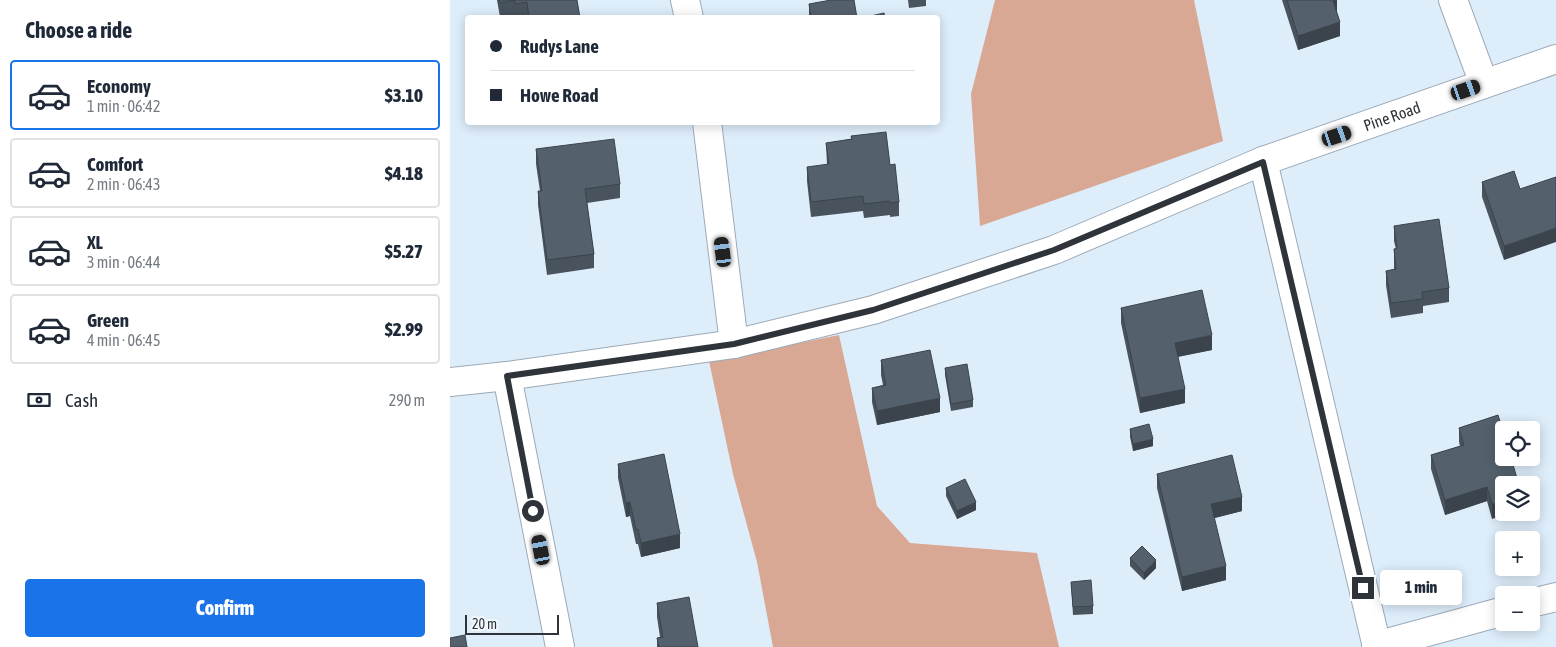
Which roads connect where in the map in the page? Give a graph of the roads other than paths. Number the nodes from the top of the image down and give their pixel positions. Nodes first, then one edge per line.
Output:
1 (685, 0) edge
2 (1453, 0) edge
3 (688, 15) edge
4 (1556, 59) edge
5 (1484, 84) junction
6 (706, 125) edge
7 (1263, 162) junction
8 (734, 344) junction
9 (507, 376) junction
10 (450, 382) edge
11 (1556, 597) edge
12 (1540, 601) edge
13 (1495, 613) edge
14 (1376, 646) edge
15 (560, 647) edge

1 - 3 street
2 - 5 street
4 - 5 street, Pine Road
5 - 7 street, Pine Road
6 - 8 street
7 - 8 street, Pine Road
7 - 14 street
8 - 9 street, Pine Road
9 - 10 street, Pine Road
9 - 15 street
11 - 12 street
13 - 14 street

